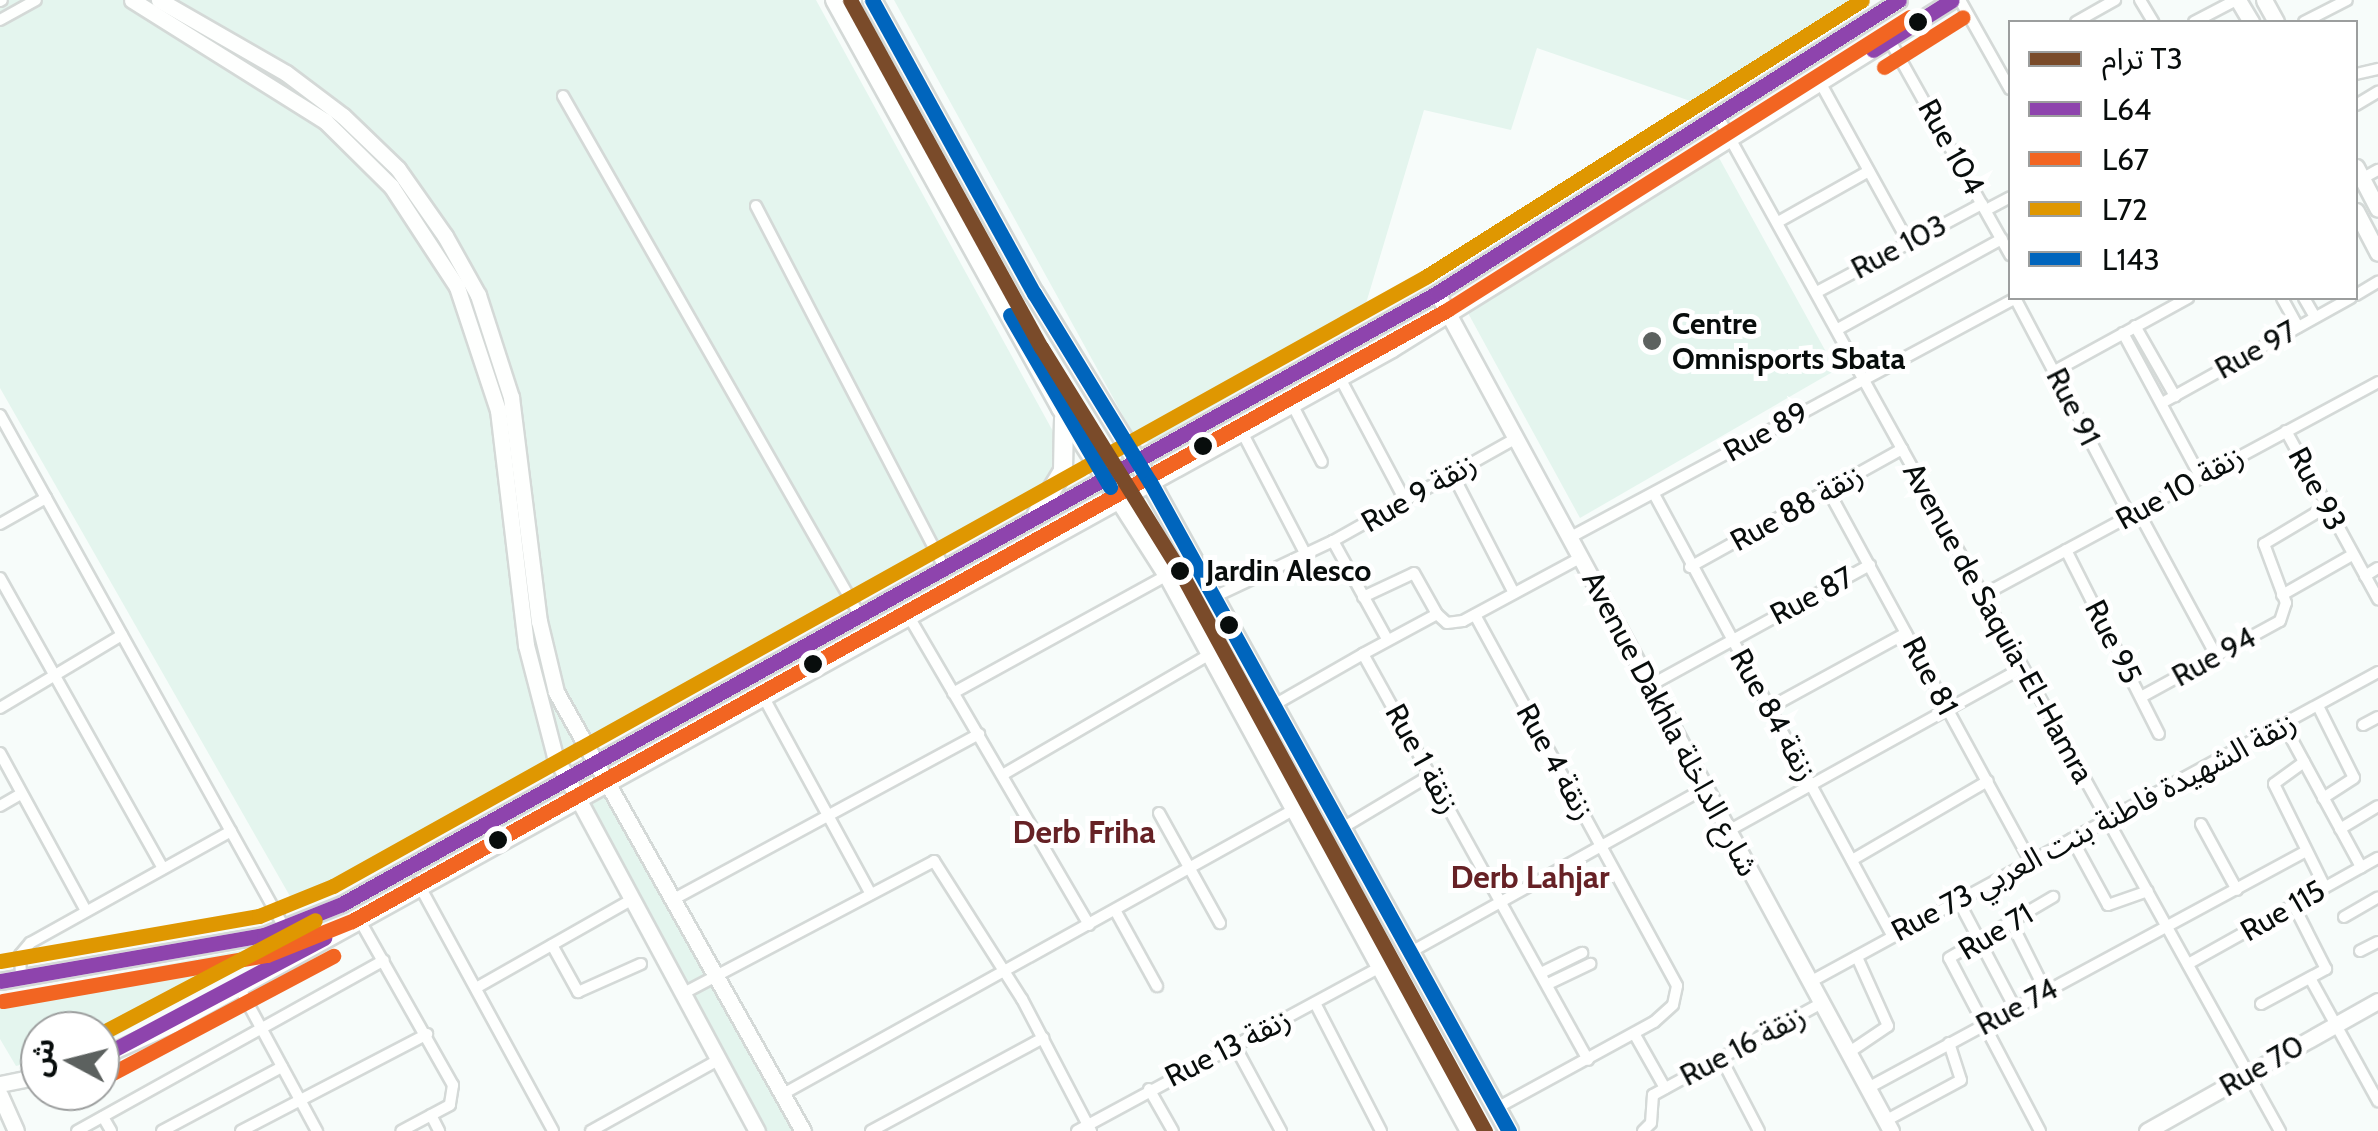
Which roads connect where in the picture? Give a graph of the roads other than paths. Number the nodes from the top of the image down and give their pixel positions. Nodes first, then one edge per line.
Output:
1 (36, 0) edge
2 (132, 0) edge
3 (159, 0) edge
4 (835, 0) edge
5 (872, 0) edge
6 (1899, 0) edge
7 (1952, 0) edge
8 (1960, 0) edge
9 (2115, 0) edge
10 (2237, 0) edge
11 (2347, 0) edge
12 (0, 20) edge
13 (2080, 20) edge
14 (2198, 20) edge
15 (2308, 20) edge
16 (1890, 40) junction
17 (2008, 59) edge
18 (1997, 65) junction
19 (1820, 84) junction
20 (2008, 85) edge
21 (563, 96) dead end
22 (1718, 115) junction
23 (1732, 139) junction
24 (2378, 170) edge
25 (1869, 171) junction
26 (2358, 176) edge
27 (2008, 198) edge
28 (756, 206) dead end
29 (1984, 207) junction
30 (2378, 209) edge
31 (2358, 215) edge
32 (1778, 222) junction
33 (2002, 239) junction
34 (1907, 240) junction
35 (1515, 244) junction
36 (2008, 250) edge
37 (2378, 253) edge
38 (1528, 268) junction
39 (1437, 292) junction
40 (1816, 292) junction
41 (2012, 300) edge
42 (2017, 300) edge
43 (2184, 300) edge
44 (2283, 300) edge
45 (2305, 300) edge
46 (2346, 300) edge
47 (1448, 316) junction
48 (2316, 318) junction
49 (2135, 326) junction
50 (2298, 327) junction
51 (1838, 328) junction
52 (2123, 333) junction
53 (2055, 371) junction
54 (1865, 377) junction
55 (1340, 378) junction
56 (2378, 382) edge
57 (2175, 396) junction
58 (2162, 403) junction
59 (1292, 404) junction
60 (1061, 408) junction
61 (0, 414) edge
62 (2286, 431) junction
63 (1242, 432) junction
64 (1515, 439) junction
65 (1902, 449) junction
66 (1136, 460) junction
67 (1322, 462) dead end
68 (1452, 473) junction
69 (2200, 476) junction
70 (1104, 477) junction
71 (1150, 482) junction
72 (1828, 492) junction
73 (1654, 494) junction
74 (46, 498) junction
75 (1118, 499) junction
76 (1406, 502) junction
77 (2326, 507) junction
78 (1037, 514) junction
79 (2134, 514) junction
80 (0, 524) edge
81 (1569, 538) junction
82 (1332, 542) junction
83 (2066, 550) junction
84 (1306, 555) junction
85 (2352, 555) junction
86 (1580, 558) junction
87 (1870, 565) junction
88 (944, 566) junction
89 (1690, 568) junction
90 (2378, 568) edge
91 (1168, 574) junction
92 (2365, 576) junction
93 (0, 578) edge
94 (1514, 593) junction
95 (2282, 594) junction
96 (1983, 595) junction
97 (1214, 597) junction
98 (1364, 597) junction
99 (2378, 599) edge
100 (906, 613) junction
101 (859, 614) junction
102 (1437, 614) junction
103 (1475, 615) junction
104 (1906, 633) junction
105 (122, 635) junction
106 (1387, 639) junction
107 (1731, 640) junction
108 (1210, 654) junction
109 (1363, 654) junction
110 (2216, 655) junction
111 (2022, 668) junction
112 (53, 672) junction
113 (2378, 672) edge
114 (1649, 686) junction
115 (954, 693) junction
116 (2141, 697) junction
117 (764, 698) junction
118 (1274, 705) junction
119 (2318, 706) junction
120 (0, 708) edge
121 (1770, 708) junction
122 (1947, 709) junction
123 (2378, 717) edge
124 (2284, 725) junction
125 (2363, 725) dead end
126 (980, 734) junction
127 (2159, 734) dead end
128 (0, 753) edge
129 (2304, 762) junction
130 (603, 771) junction
131 (1004, 774) junction
132 (1431, 774) junction
133 (1988, 781) junction
134 (1811, 784) junction
135 (1704, 788) junction
136 (571, 790) junction
137 (22, 794) junction
138 (2323, 798) junction
139 (0, 806) edge
140 (2378, 806) edge
141 (1293, 810) junction
142 (1158, 813) dead end
143 (826, 814) junction
144 (2105, 819) junction
145 (2201, 824) dead end
146 (2340, 829) junction
147 (1338, 830) junction
148 (1728, 831) junction
149 (231, 832) junction
150 (2072, 839) junction
151 (1601, 846) junction
152 (2306, 851) junction
153 (2378, 858) edge
154 (1852, 860) junction
155 (2030, 860) junction
156 (2361, 867) junction
157 (163, 868) junction
158 (1189, 868) junction
159 (418, 882) junction
160 (2325, 887) junction
161 (2237, 890) junction
162 (2148, 891) junction
163 (871, 894) junction
164 (2053, 897) dead end
165 (2378, 897) edge
166 (674, 898) junction
167 (631, 900) junction
168 (1501, 900) junction
169 (1958, 900) junction
170 (2294, 906) junction
171 (1115, 910) junction
172 (86, 911) junction
173 (2344, 917) dead end
174 (358, 918) junction
175 (2011, 922) junction
176 (1220, 923) dead end
177 (1089, 925) junction
178 (2168, 928) junction
179 (285, 929) junction
180 (1892, 936) junction
181 (1979, 939) junction
182 (2378, 942) edge
183 (552, 944) junction
184 (2360, 951) dead end
185 (1408, 953) junction
186 (1582, 953) dead end
187 (1858, 956) junction
188 (384, 960) junction
189 (641, 964) dead end
190 (1590, 964) dead end
191 (2188, 964) junction
192 (1380, 967) junction
193 (1006, 972) junction
194 (1541, 972) junction
195 (21, 976) junction
196 (717, 976) junction
197 (2310, 978) junction
198 (0, 981) edge
199 (1810, 982) junction
200 (1548, 984) junction
201 (1157, 986) dead end
202 (238, 987) junction
203 (476, 988) junction
204 (2046, 992) junction
205 (682, 994) junction
206 (2378, 1001) edge
207 (1315, 1003) junction
208 (1822, 1003) junction
209 (2260, 1004) dead end
210 (2015, 1008) junction
211 (2335, 1024) junction
212 (1982, 1026) junction
213 (262, 1030) junction
214 (427, 1034) junction
215 (1635, 1034) junction
216 (1043, 1038) junction
217 (1949, 1043) junction
218 (1235, 1046) junction
219 (120, 1047) edge
220 (1848, 1053) junction
221 (1720, 1058) junction
222 (718, 1060) junction
223 (1588, 1060) junction
224 (282, 1066) junction
225 (2248, 1074) junction
226 (1665, 1088) junction
227 (1868, 1088) junction
228 (1149, 1089) junction
229 (783, 1094) junction
230 (0, 1095) edge
231 (300, 1098) junction
232 (2378, 1101) edge
233 (1497, 1108) junction
234 (431, 1115) junction
235 (103, 1117) junction
236 (1888, 1126) edge
237 (1090, 1128) edge
238 (2034, 1129) edge
239 (16, 1131) edge
240 (77, 1131) edge
241 (111, 1131) edge
242 (162, 1131) edge
243 (241, 1131) edge
244 (317, 1131) edge
245 (401, 1131) edge
246 (440, 1131) edge
247 (554, 1131) edge
248 (591, 1131) edge
249 (757, 1131) edge
250 (803, 1131) edge
251 (872, 1131) edge
252 (1076, 1131) edge
253 (1173, 1131) edge
254 (1281, 1131) edge
255 (1381, 1131) edge
256 (1470, 1131) edge
257 (1509, 1131) edge
258 (1644, 1131) edge
259 (1759, 1131) edge
260 (2147, 1131) edge
261 (2280, 1131) edge

1 - 12 street
2 - 136 main road
3 - 130 main road
4 - 60 main road
5 - 66 main road
6 - 22 main road
7 - 16 main road
8 - 18 street
9 - 13 street
10 - 14 street
11 - 15 street
16 - 19 main road
16 - 29 street, Rue 104
17 - 18 street
18 - 20 street
19 - 23 main road
19 - 25 street
21 - 101 street
22 - 23 street, Avenue de Saquia-El-Hamra
22 - 35 main road
23 - 32 street, Avenue de Saquia-El-Hamra
23 - 38 main road
24 - 26 street
25 - 32 street
25 - 34 street
26 - 30 main road
27 - 29 street, Rue 103
28 - 88 street
29 - 33 street, Rue 104
29 - 34 street, Rue 103
31 - 37 main road
32 - 40 street, Avenue de Saquia-El-Hamra
33 - 36 street, Rue 104
33 - 51 street
34 - 40 street, Rue 103
35 - 38 main road
35 - 39 main road
38 - 47 main road
39 - 47 main road, Avenue Dakhla شارع الداخلة
39 - 66 main road
40 - 51 street, Avenue de Saquia-El-Hamra
41 - 54 street, Rue 89
42 - 53 street, Rue 91
43 - 49 street
44 - 50 street
45 - 48 street
46 - 48 street, Rue 97
47 - 55 main road
47 - 64 main road, Avenue Dakhla شارع الداخلة
48 - 50 street, Rue 97
49 - 52 street
49 - 57 street
50 - 57 street, Rue 97
51 - 54 street, Avenue de Saquia-El-Hamra
52 - 53 street
52 - 58 street
53 - 79 street, Rue 91
54 - 65 street, Avenue de Saquia-El-Hamra
54 - 73 street, Rue 89
55 - 59 main road
55 - 76 street
56 - 62 street, Rue 10 زنقة
57 - 58 street, Rue 97
58 - 69 street
59 - 63 main road
59 - 67 street
60 - 70 main road
60 - 78 main road
61 - 74 street
62 - 69 street, Rue 10 زنقة
62 - 77 street, Rue 93
63 - 71 main road
63 - 84 street
64 - 68 street, Rue 9 زنقة
64 - 81 main road, Avenue Dakhla شارع الداخلة
65 - 72 street, Rue 88 زنقة
65 - 96 street, Avenue de Saquia-El-Hamra
66 - 70 main road
66 - 71 main road
68 - 76 street, Rue 9 زنقة
68 - 94 street
69 - 79 street, Rue 10 زنقة
70 - 75 main road
70 - 78 main road
71 - 75 main road
71 - 97 main road
72 - 87 street, Rue 81
72 - 89 street, Rue 88 زنقة
73 - 81 street, Rue 89
73 - 89 street, Rue 84 زنقة
74 - 80 street
74 - 105 street
75 - 91 main road
75 - 100 main road
76 - 82 street, Rue 9 زنقة
77 - 85 street, Rue 93
77 - 95 street
78 - 88 main road
79 - 83 street, Rue 10 زنقة
79 - 110 street, Rue 91
81 - 86 main road, Avenue Dakhla شارع الداخلة
82 - 84 street, Rue 9 زنقة
82 - 98 street
83 - 96 street, Rue 10 زنقة
83 - 116 street, Rue 95
84 - 97 street, Rue 9 زنقة
85 - 92 street, Rue 93
85 - 95 street
86 - 94 street
86 - 114 main road, Avenue Dakhla شارع الداخلة
87 - 104 street, Rue 81
87 - 107 street, Rue 87
88 - 101 main road
89 - 107 street, Rue 84 زنقة
90 - 92 street
91 - 108 main road
91 - 115 street
92 - 99 street, Rue 93
93 - 112 street
94 - 103 street
95 - 110 street, Rue 94
96 - 111 street, Avenue de Saquia-El-Hamra
97 - 118 main road
98 - 102 street
98 - 106 street
100 - 115 street
100 - 117 main road
101 - 130 main road
102 - 103 street
102 - 106 street
103 - 151 street, Rue 4 زنقة
104 - 121 street
104 - 122 street, Rue 81
105 - 112 street
105 - 149 street
106 - 109 street
107 - 114 street, Rue 87
107 - 121 street, Rue 84 زنقة
108 - 131 street
108 - 141 main road
109 - 118 street
109 - 132 street, Rue 1 زنقة
110 - 116 street, Rue 94
111 - 122 street
111 - 144 street, Avenue de Saquia-El-Hamra
112 - 120 street
112 - 157 street
113 - 119 street, Rue 73 زنقة الشهيدة فاطنة بنت العربي
114 - 135 main road, Avenue Dakhla شارع الداخلة
115 - 126 street
116 - 127 street, Rue 95
117 - 130 main road
117 - 143 street
118 - 147 main road
119 - 124 street, Rue 73 زنقة الشهيدة فاطنة بنت العربي
119 - 138 street
121 - 134 street, Rue 84 زنقة
122 - 133 street, Rue 81
122 - 134 street
123 - 125 street
124 - 129 street
124 - 144 street, Rue 73 زنقة الشهيدة فاطنة بنت العربي
126 - 131 street
126 - 143 street
128 - 137 street
129 - 138 street
129 - 152 street
130 - 136 main road
130 - 166 main road
131 - 177 street
132 - 147 street
132 - 168 street, Rue 1 زنقة
133 - 154 street
133 - 155 street, Rue 81
134 - 148 street
134 - 154 street, Rue 84 زنقة
135 - 148 main road, Avenue Dakhla شارع الداخلة
135 - 151 street
136 - 159 main road
136 - 167 main road
136 - 179 main road
137 - 139 street
137 - 172 street
138 - 146 street
140 - 146 street
141 - 158 street
141 - 192 main road
142 - 158 street
143 - 163 street
143 - 166 street
144 - 150 street, Rue 73 زنقة الشهيدة فاطنة بنت العربي
144 - 162 street, Avenue de Saquia-El-Hamra
145 - 161 street
146 - 156 street
147 - 185 main road
148 - 199 main road, Avenue Dakhla شارع الداخلة
149 - 157 street
149 - 179 street
150 - 155 street, Rue 73 زنقة الشهيدة فاطنة بنت العربي
150 - 162 street
151 - 168 street
151 - 215 street, Rue 4 زنقة
152 - 160 street
152 - 161 street, Rue 74
153 - 156 street, Rue 115
154 - 180 street, Rue 84 زنقة
155 - 169 street, Rue 73 زنقة الشهيدة فاطنة بنت العربي
156 - 160 street, Rue 115
157 - 172 street
158 - 171 street
158 - 176 street
159 - 174 main road
159 - 203 street
160 - 170 street, Rue 115
161 - 178 street, Rue 74
162 - 178 street, Avenue de Saquia-El-Hamra
163 - 193 street
163 - 196 street
164 - 175 street, Rue 71
165 - 173 street
166 - 196 main road
167 - 183 street
167 - 205 main road
168 - 185 street
168 - 194 street, Rue 1 زنقة
169 - 180 street, Rue 73 زنقة الشهيدة فاطنة بنت العربي
169 - 181 street
170 - 191 street, Rue 115
170 - 197 street
171 - 177 street
171 - 201 street
172 - 195 street
174 - 188 street
174 - 202 main road
175 - 181 street, Rue 71
175 - 204 street
177 - 193 street
178 - 191 street, Avenue de Saquia-El-Hamra
178 - 204 street, Rue 74
179 - 195 main road
180 - 187 street, Rue 73 زنقة الشهيدة فاطنة بنت العربي
181 - 210 street
181 - 212 street, Rue 71
182 - 184 street
183 - 189 street
183 - 203 street
185 - 233 main road
186 - 194 street
187 - 199 street, Rue 73 زنقة الشهيدة فاطنة بنت العربي
187 - 220 street
188 - 213 street
188 - 214 street
190 - 200 street
191 - 225 street, Avenue de Saquia-El-Hamra
192 - 207 street, Rue 13 زنقة
192 - 256 main road
193 - 216 street
193 - 229 street
194 - 200 street, Rue 1 زنقة
195 - 198 main road
196 - 205 street
196 - 229 main road
197 - 209 street
197 - 211 street
199 - 208 main road, Avenue Dakhla شارع الداخلة
200 - 223 street, Rue 1 زنقة
202 - 213 street
202 - 219 main road
203 - 247 street
204 - 210 street, Rue 74
205 - 222 main road
206 - 211 main road, Rue 70
207 - 218 street, Rue 13 زنقة
207 - 255 street
208 - 220 main road, Avenue Dakhla شارع الداخلة
208 - 221 street, Rue 16 زنقة
210 - 212 street, Rue 74
211 - 225 main road, Rue 70
211 - 232 street
212 - 217 street, Rue 74
212 - 238 street, Rue 71
213 - 224 street
213 - 235 street
214 - 231 street
214 - 234 street
215 - 223 street
215 - 226 street
216 - 237 street
216 - 251 street
217 - 227 street, Rue 74
217 - 236 street
218 - 228 street, Rue 13 زنقة
218 - 254 street
220 - 227 main road, Avenue Dakhla شارع الداخلة
221 - 226 street, Rue 16 زنقة
221 - 259 street
222 - 248 street
222 - 249 main road
223 - 233 street
224 - 231 street
224 - 242 street
225 - 260 main road, Rue 70
225 - 261 street, Avenue de Saquia-El-Hamra
226 - 258 street
227 - 236 main road, Avenue Dakhla شارع الداخلة
228 - 237 street, Rue 13 زنقة
228 - 253 street
229 - 250 main road
230 - 239 main road
231 - 243 street
231 - 244 street
233 - 257 main road
234 - 245 street
234 - 246 street
235 - 240 street
235 - 241 street
237 - 252 street, Rue 13 زنقة

